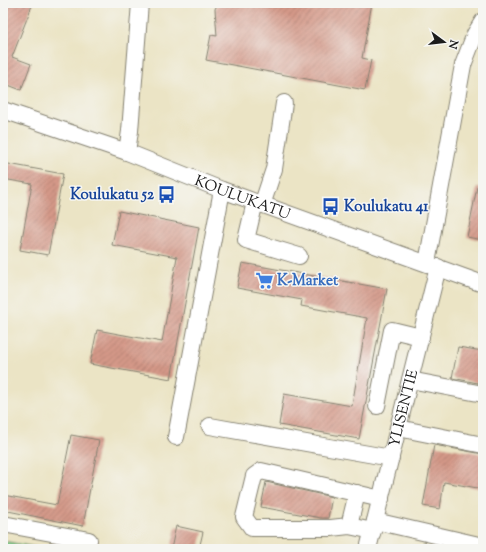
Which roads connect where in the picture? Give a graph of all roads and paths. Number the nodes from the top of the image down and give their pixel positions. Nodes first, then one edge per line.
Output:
1 (140, 3) edge
2 (483, 21) edge
3 (284, 103) dead end
4 (3, 110) edge
5 (127, 152) junction
6 (222, 190) junction
7 (259, 203) junction
8 (299, 256) dead end
9 (432, 265) junction
10 (483, 284) edge
11 (421, 337) junction
12 (410, 380) junction
13 (483, 394) edge
14 (377, 406) dead end
15 (210, 426) dead end
16 (398, 428) junction
17 (176, 437) dead end
18 (483, 445) edge
19 (391, 458) junction
20 (357, 493) junction
21 (381, 499) junction
22 (3, 524) edge
23 (349, 526) junction
24 (374, 526) junction
25 (90, 540) dead end
26 (483, 546) edge
27 (368, 549) edge

1 - 5 street
2 - 9 street, YLISENTIE
3 - 7 street
4 - 5 street, KOULUKATU
5 - 6 street, KOULUKATU
6 - 7 street, KOULUKATU
6 - 17 street
7 - 8 street
7 - 9 street, KOULUKATU
9 - 10 street, KOULUKATU
9 - 11 street, YLISENTIE
11 - 12 street, YLISENTIE
11 - 14 street
12 - 13 street
12 - 16 street, YLISENTIE
15 - 19 street
16 - 18 street
16 - 19 street, YLISENTIE
19 - 21 street, YLISENTIE
20 - 21 street
20 - 23 street
20 - 23 street
21 - 24 street, YLISENTIE
22 - 25 street
23 - 24 street
24 - 26 street
24 - 27 street, YLISENTIE

